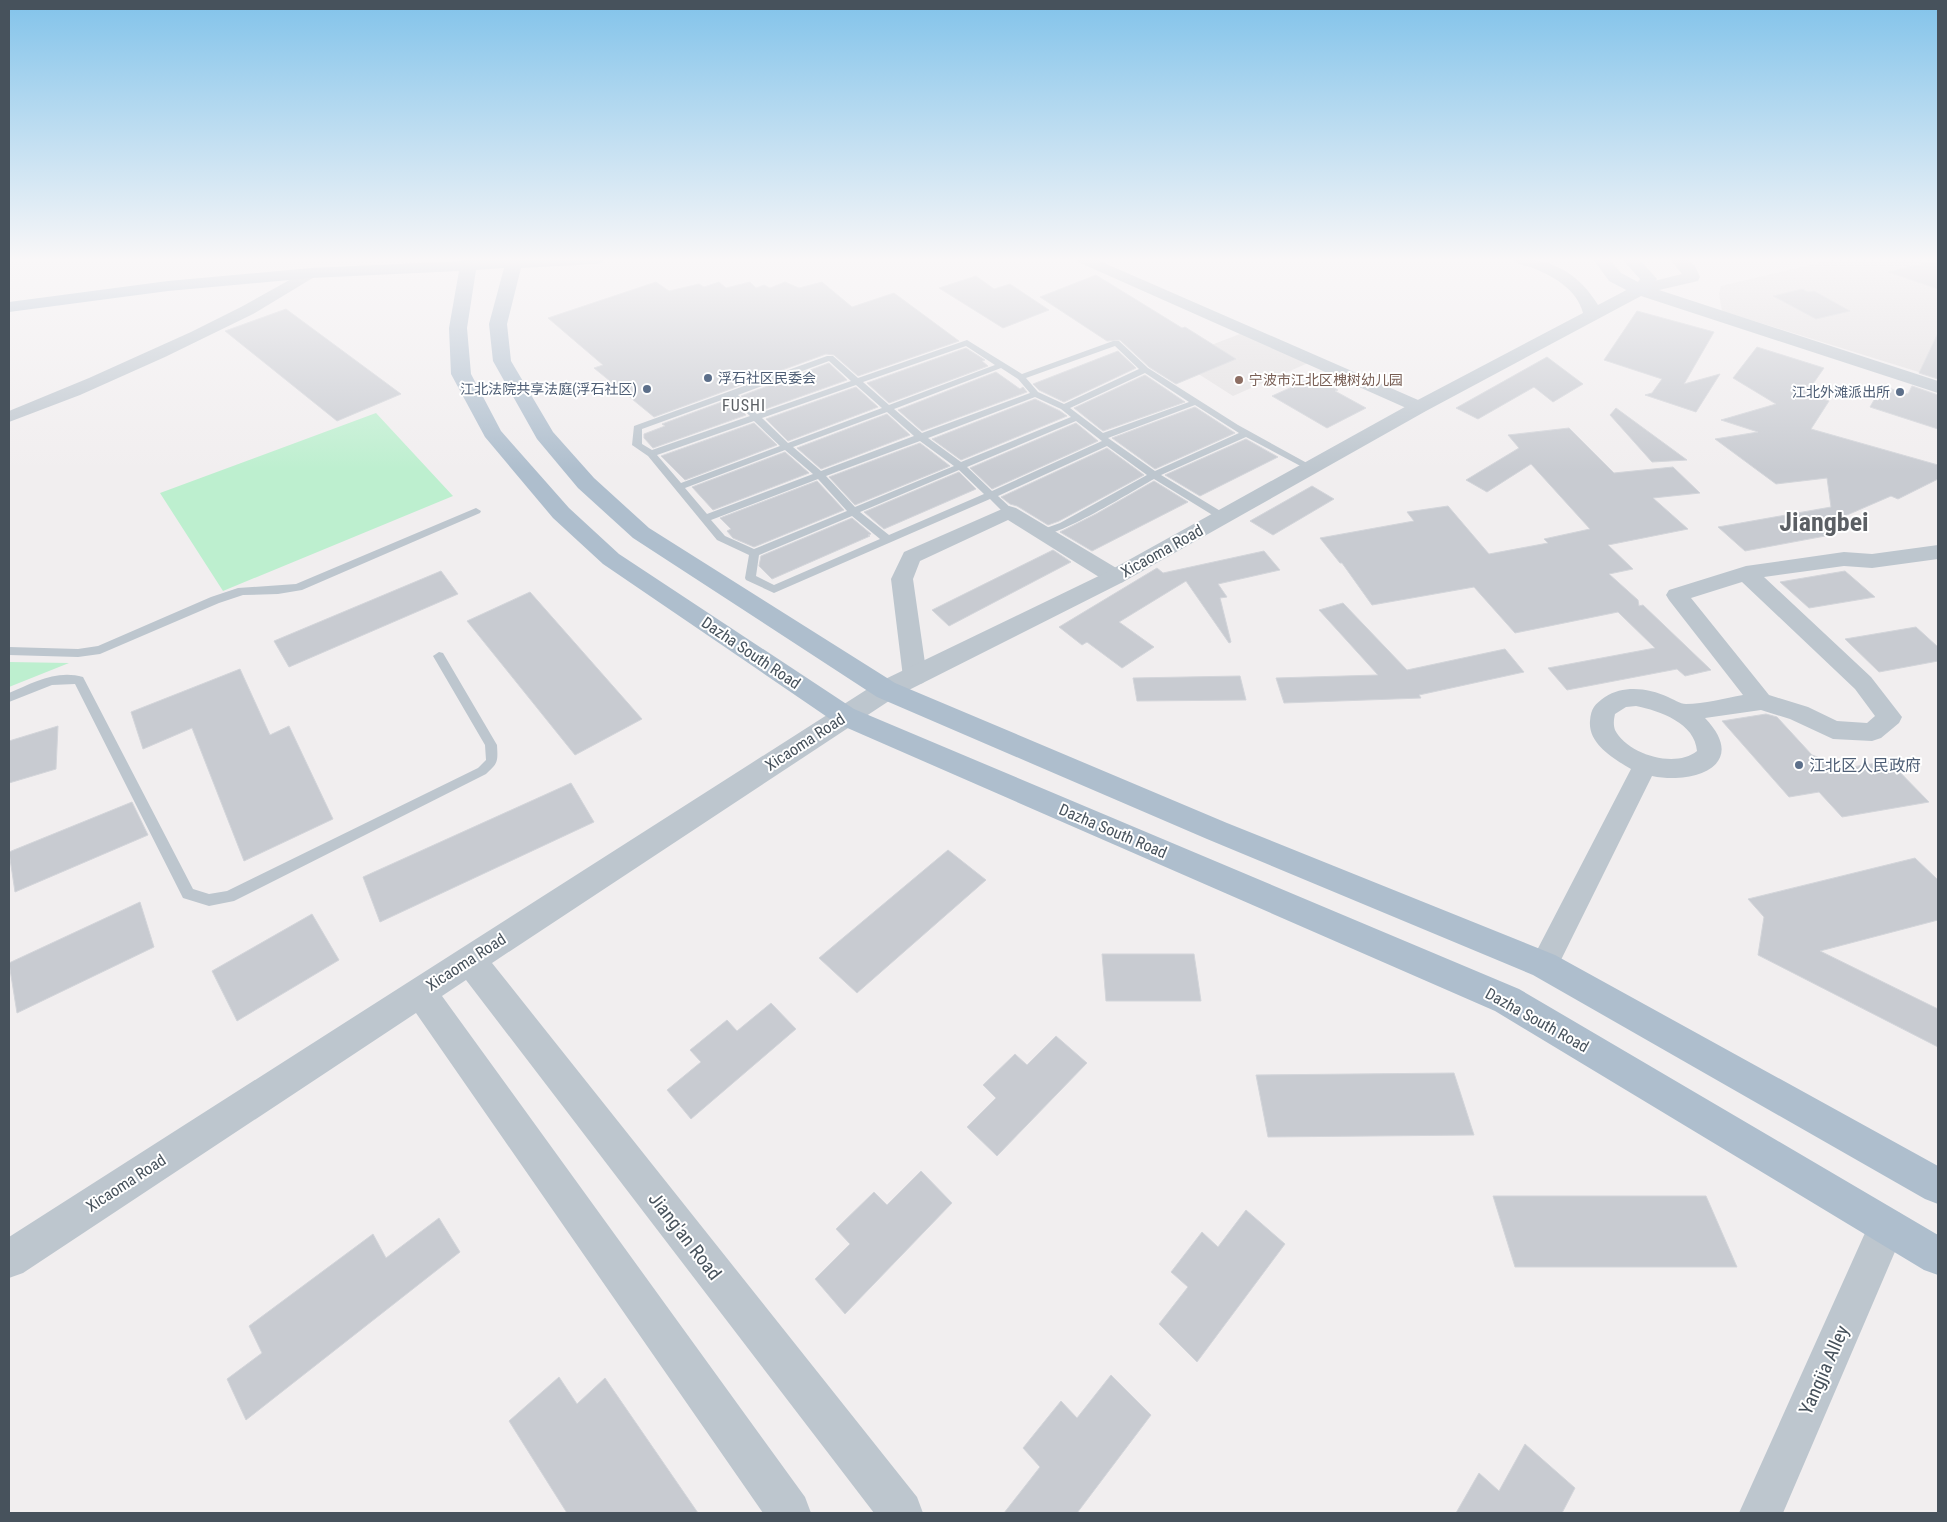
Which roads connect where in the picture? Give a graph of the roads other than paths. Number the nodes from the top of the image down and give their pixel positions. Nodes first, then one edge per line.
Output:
1 (207, 330) edge
2 (458, 330) edge
3 (499, 330) edge
4 (1245, 330) edge
5 (1565, 330) edge
6 (1762, 330) edge
7 (1002, 365) junction
8 (1146, 370) junction
9 (1021, 377) junction
10 (858, 382) junction
11 (1938, 387) edge
12 (732, 394) junction
13 (1035, 394) junction
14 (1196, 402) junction
15 (1064, 407) junction
16 (1420, 407) junction
17 (889, 409) junction
18 (9, 417) edge
19 (758, 417) junction
20 (1078, 418) junction
21 (1247, 433) junction
22 (922, 438) junction
23 (1104, 440) junction
24 (787, 447) junction
25 (651, 454) junction
26 (959, 465) junction
27 (1311, 468) junction
28 (1154, 475) junction
29 (820, 476) junction
30 (680, 488) junction
31 (991, 494) junction
32 (476, 511) dead end
33 (854, 512) junction
34 (1009, 512) junction
35 (1223, 517) junction
36 (706, 518) junction
37 (1042, 533) junction
38 (888, 540) junction
39 (1938, 552) edge
40 (754, 553) junction
41 (1746, 573) junction
42 (1115, 577) junction
43 (9, 651) edge
44 (439, 656) dead end
45 (915, 677) junction
46 (886, 690) junction
47 (9, 698) edge
48 (1760, 701) junction
49 (1682, 713) junction
50 (845, 716) junction
51 (1645, 765) junction
52 (470, 960) junction
53 (1544, 966) junction
54 (420, 992) junction
55 (1938, 1186) edge
56 (1887, 1226) junction
57 (1938, 1256) edge
58 (9, 1260) edge
59 (789, 1513) edge
60 (901, 1513) edge
61 (1761, 1513) edge

1 - 18 street
2 - 50 main road, Dazha South Road
3 - 46 main road
4 - 16 street
5 - 16 street, Xicaoma Road
6 - 11 street
7 - 9 lane
7 - 10 lane
7 - 17 lane
8 - 9 lane
8 - 14 lane
8 - 15 lane
9 - 13 lane
10 - 12 lane
10 - 17 lane
10 - 19 lane
12 - 19 lane
12 - 25 lane
13 - 15 lane
13 - 22 lane
14 - 21 lane
14 - 23 lane
15 - 20 lane
16 - 27 street, Xicaoma Road
17 - 22 lane
17 - 24 lane
19 - 24 lane
19 - 25 lane
20 - 23 lane
20 - 26 lane
21 - 27 lane
21 - 28 lane
22 - 26 lane
22 - 29 lane
23 - 28 lane
23 - 31 lane
24 - 29 lane
24 - 30 lane
25 - 30 lane
26 - 31 lane
26 - 33 lane
27 - 35 street, Xicaoma Road
28 - 35 lane
28 - 37 lane
29 - 33 lane
29 - 36 lane
30 - 36 lane
31 - 34 lane
31 - 38 lane
32 - 43 lane
33 - 38 lane
33 - 40 lane
34 - 37 street
34 - 45 street
35 - 42 street, Xicaoma Road
36 - 40 lane
37 - 42 street
38 - 40 lane
39 - 41 street
41 - 48 street
41 - 48 street
42 - 45 street, Xicaoma Road
44 - 47 lane
45 - 46 street, Xicaoma Road
46 - 50 street, Xicaoma Road
46 - 53 main road
48 - 49 street
49 - 51 street
49 - 51 street
50 - 52 street, Xicaoma Road
50 - 56 main road, Dazha South Road
51 - 53 street
52 - 54 street, Xicaoma Road
52 - 60 street, Jiang'an Road
53 - 55 main road
54 - 58 street, Xicaoma Road
54 - 59 street
56 - 57 main road, Dazha South Road
56 - 61 street, Yangjia Alley

